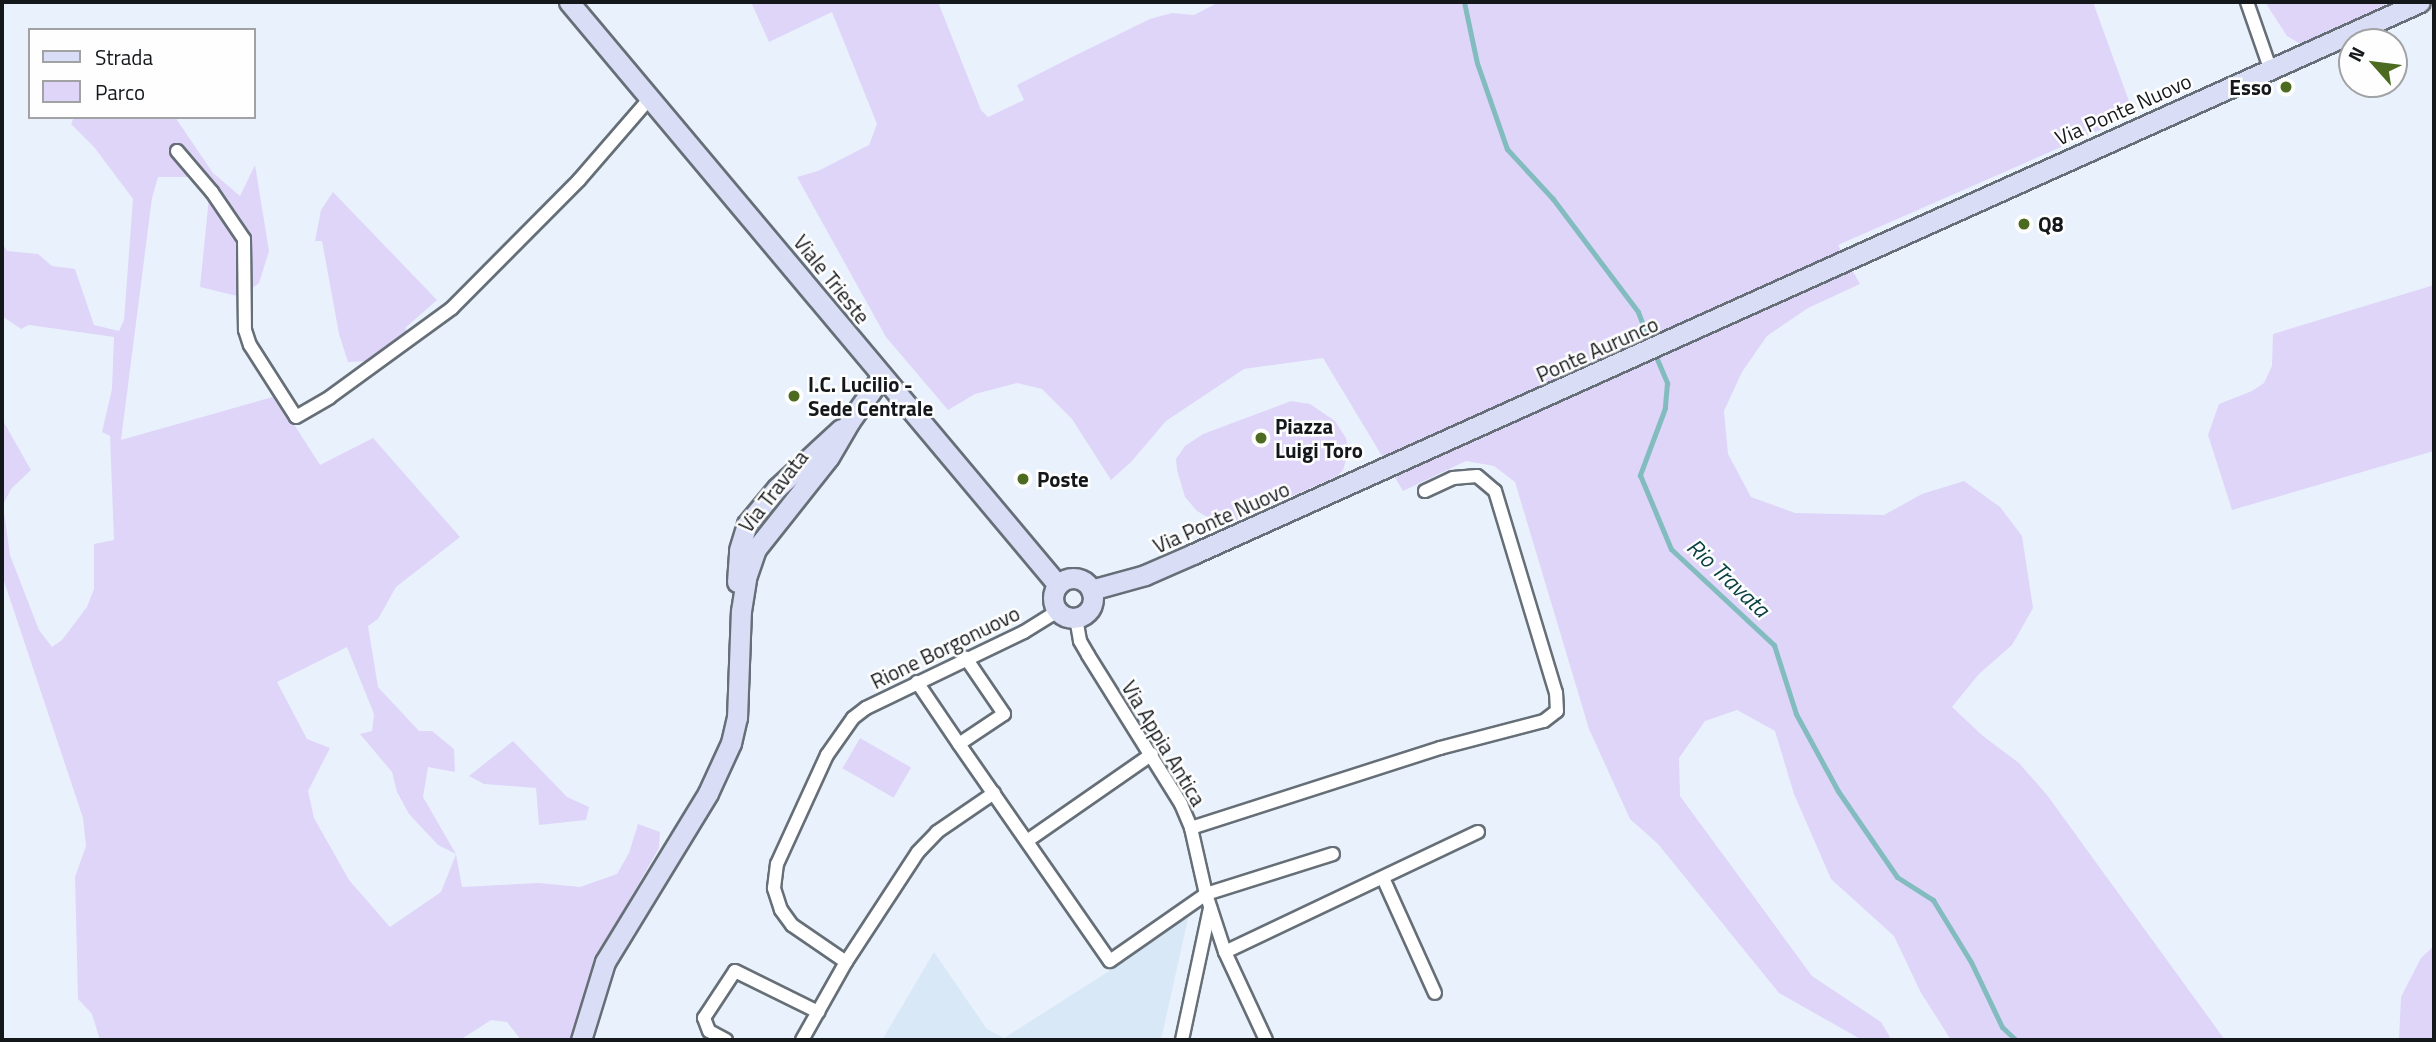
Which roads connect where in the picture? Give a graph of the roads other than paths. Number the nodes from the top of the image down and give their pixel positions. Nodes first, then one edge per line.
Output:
1 (569, 2) edge
2 (2247, 2) edge
3 (2420, 2) edge
4 (2270, 68) junction
5 (650, 98) junction
6 (177, 151) dead end
7 (1846, 262) joint
8 (882, 376) junction
9 (1367, 477) joint
10 (1425, 491) dead end
11 (1058, 585) junction
12 (1091, 590) junction
13 (1067, 614) junction
14 (966, 658) junction
15 (917, 682) junction
16 (959, 744) junction
17 (1152, 754) junction
18 (993, 793) junction
19 (1191, 828) junction
20 (1478, 832) dead end
21 (1027, 841) junction
22 (1333, 854) dead end
23 (1383, 878) junction
24 (1206, 894) junction
25 (1210, 908) junction
26 (1225, 952) junction
27 (846, 962) junction
28 (1434, 993) dead end
29 (818, 1012) junction
30 (581, 1040) edge
31 (726, 1040) edge
32 (802, 1040) edge
33 (1182, 1040) edge
34 (1266, 1040) edge

1 - 5 street, Viale Trieste
2 - 4 street
3 - 4 street, Via Ponte Nuovo
4 - 7 street, Via Ponte Nuovo
5 - 6 street
5 - 8 street, Viale Trieste
7 - 9 street, Ponte Aurunco
8 - 11 street, Viale Trieste
8 - 30 street, Via Travata
9 - 12 street, Via Ponte Nuovo
10 - 19 street
11 - 12 street
11 - 13 street
12 - 13 street
13 - 14 street, Rione Borgonuovo
13 - 17 street, Via Appia Antica
14 - 15 street, Rione Borgonuovo
14 - 16 street
15 - 16 street
15 - 27 street, Rione Borgonuovo
16 - 18 street
17 - 19 street, Via Appia Antica
17 - 21 street
18 - 21 street
18 - 27 street
19 - 24 street, Via Appia Antica
20 - 23 street
21 - 24 street
22 - 24 street
23 - 26 street
23 - 28 street
24 - 25 street, Via Appia Antica
25 - 26 street, Via Appia Antica
25 - 33 street
26 - 34 street, Via Appia Antica
27 - 29 street
29 - 31 street
29 - 32 street

